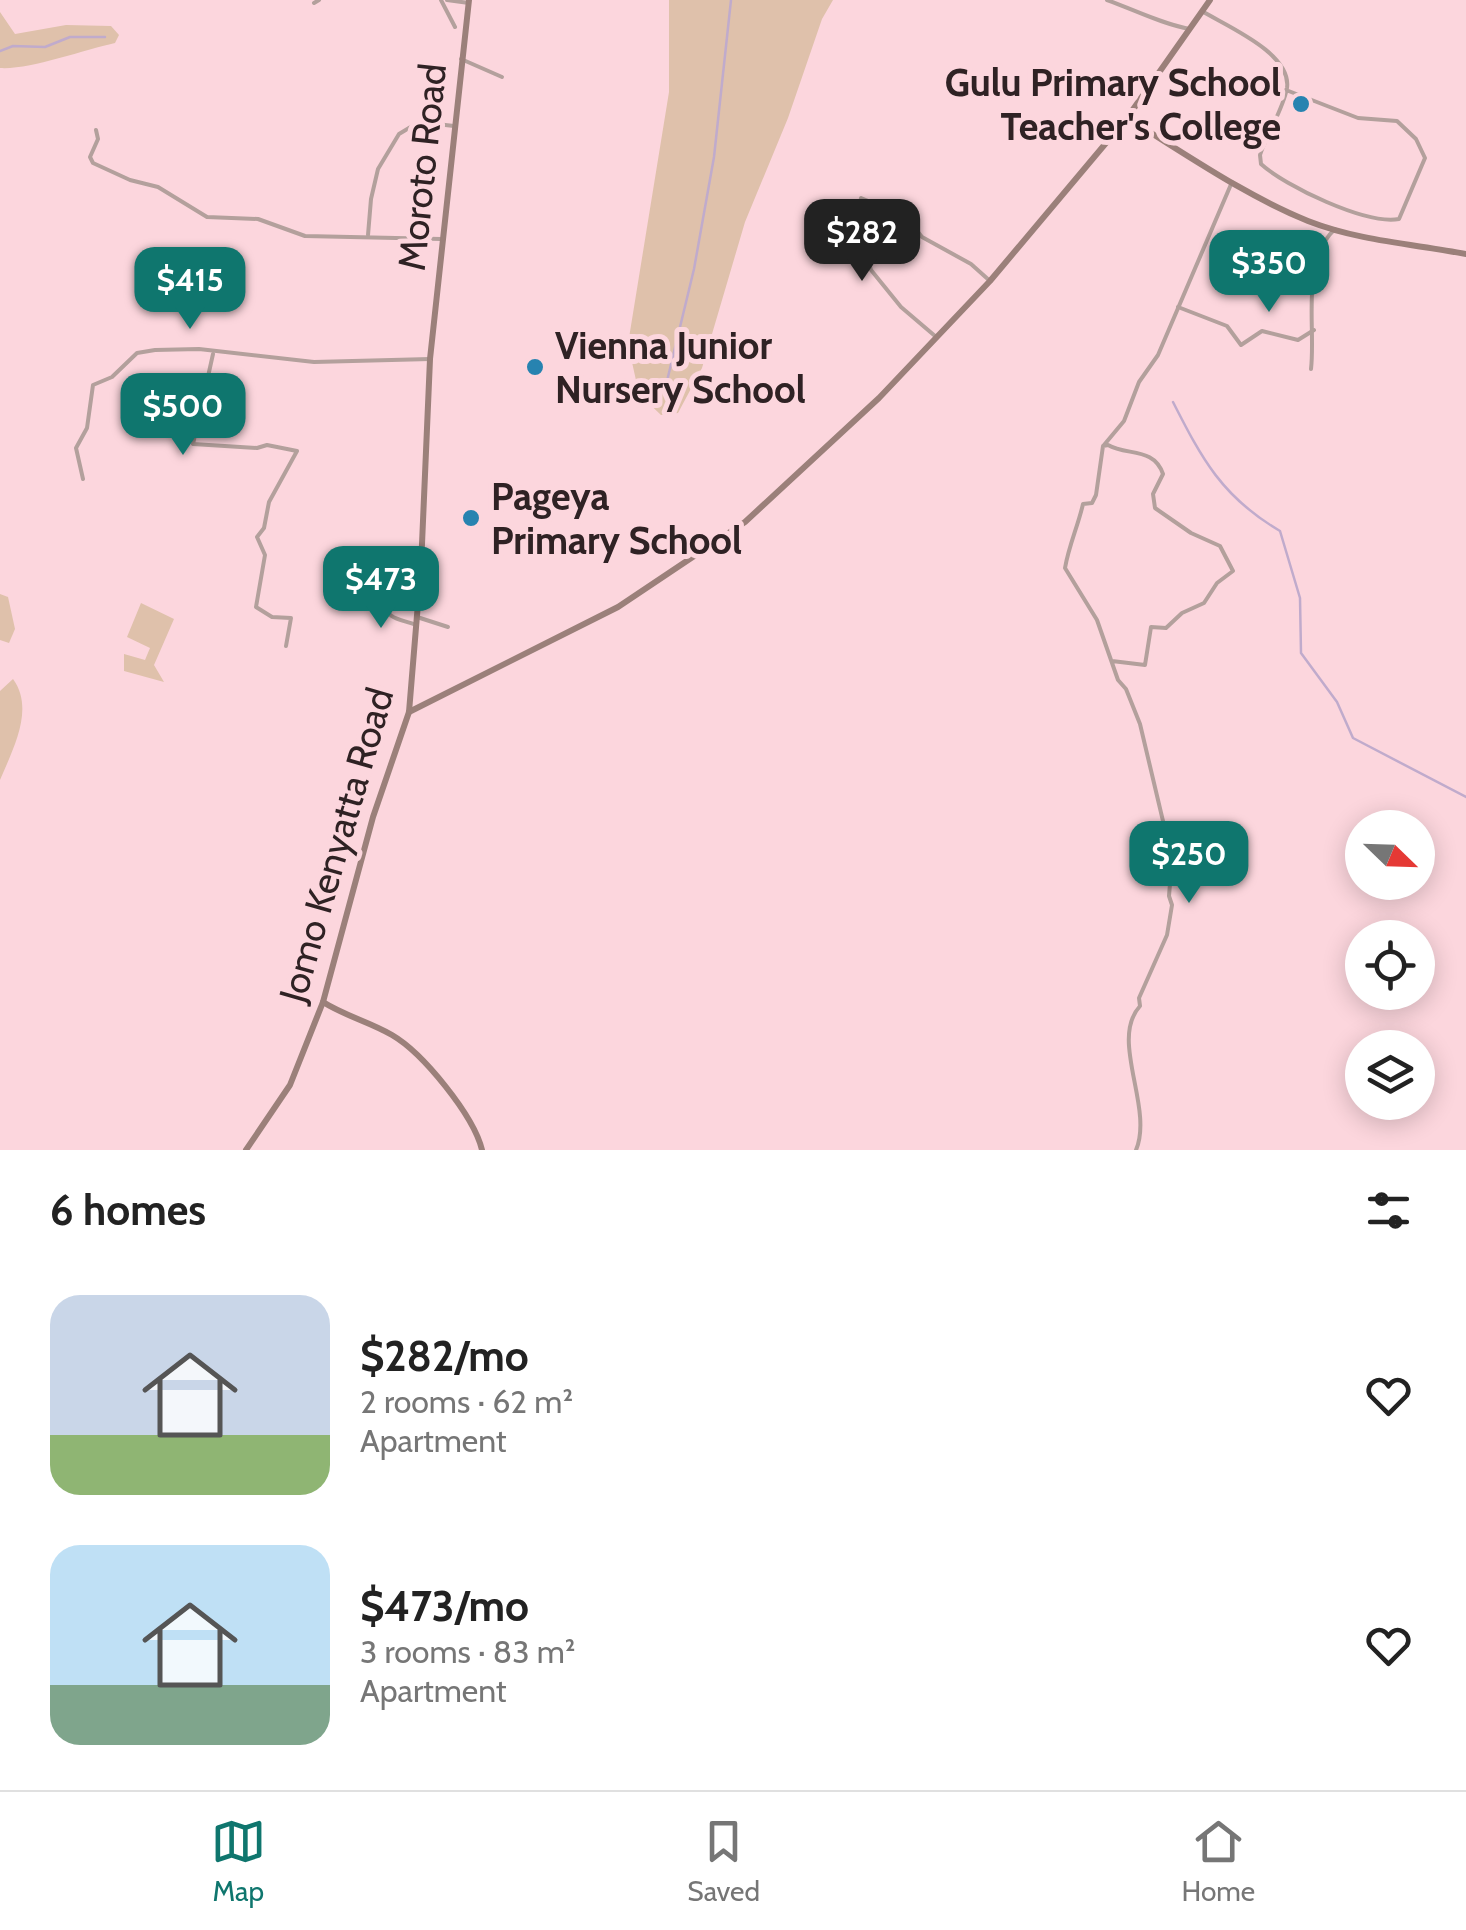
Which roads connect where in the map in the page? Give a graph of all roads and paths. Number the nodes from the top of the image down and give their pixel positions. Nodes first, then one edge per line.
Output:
1 (444, 0) edge
2 (1108, 0) edge
3 (1210, 0) edge
4 (469, 2) edge
5 (1202, 11) junction
6 (455, 26) dead end
7 (1190, 29) junction
8 (461, 60) junction
9 (502, 78) dead end
10 (1286, 90) junction
11 (1127, 118) junction
12 (454, 126) junction
13 (96, 130) dead end
14 (1232, 182) junction
15 (1335, 229) junction
16 (368, 235) junction
17 (442, 239) junction
18 (1466, 254) edge
19 (990, 281) junction
20 (1178, 307) junction
21 (1314, 330) junction
22 (937, 338) junction
23 (213, 352) junction
24 (430, 359) junction
25 (431, 369) junction
26 (1312, 369) dead end
27 (440, 374) dead end
28 (1103, 446) junction
29 (83, 480) dead end
30 (383, 602) dead end
31 (417, 621) junction
32 (448, 628) dead end
33 (286, 646) dead end
34 (1112, 661) junction
35 (409, 712) junction
36 (322, 1002) junction
37 (246, 1150) edge
38 (482, 1150) edge
39 (1136, 1150) edge

1 - 4 street
1 - 6 street
2 - 7 street
3 - 5 street
4 - 8 street, Moroto Road
5 - 7 street
5 - 10 street
7 - 11 street
8 - 9 street
8 - 12 street, Moroto Road
10 - 10 street
11 - 14 street
11 - 19 street
12 - 16 street
12 - 17 street, Moroto Road
13 - 16 street
14 - 15 street
14 - 20 street
15 - 18 street
15 - 21 street
16 - 17 street
17 - 24 street, Moroto Road
19 - 22 street
19 - 22 street
20 - 21 street
20 - 28 street
21 - 26 street
22 - 35 street
23 - 24 street
23 - 29 street
23 - 33 street
24 - 25 street, Jomo Kenyatta Road
25 - 27 street
25 - 31 street, Jomo Kenyatta Road
28 - 34 street
28 - 34 street
30 - 31 street
31 - 32 street
31 - 35 street, Jomo Kenyatta Road
34 - 39 street
35 - 36 street, Jomo Kenyatta Road
36 - 37 street, Jomo Kenyatta Road
36 - 38 street

